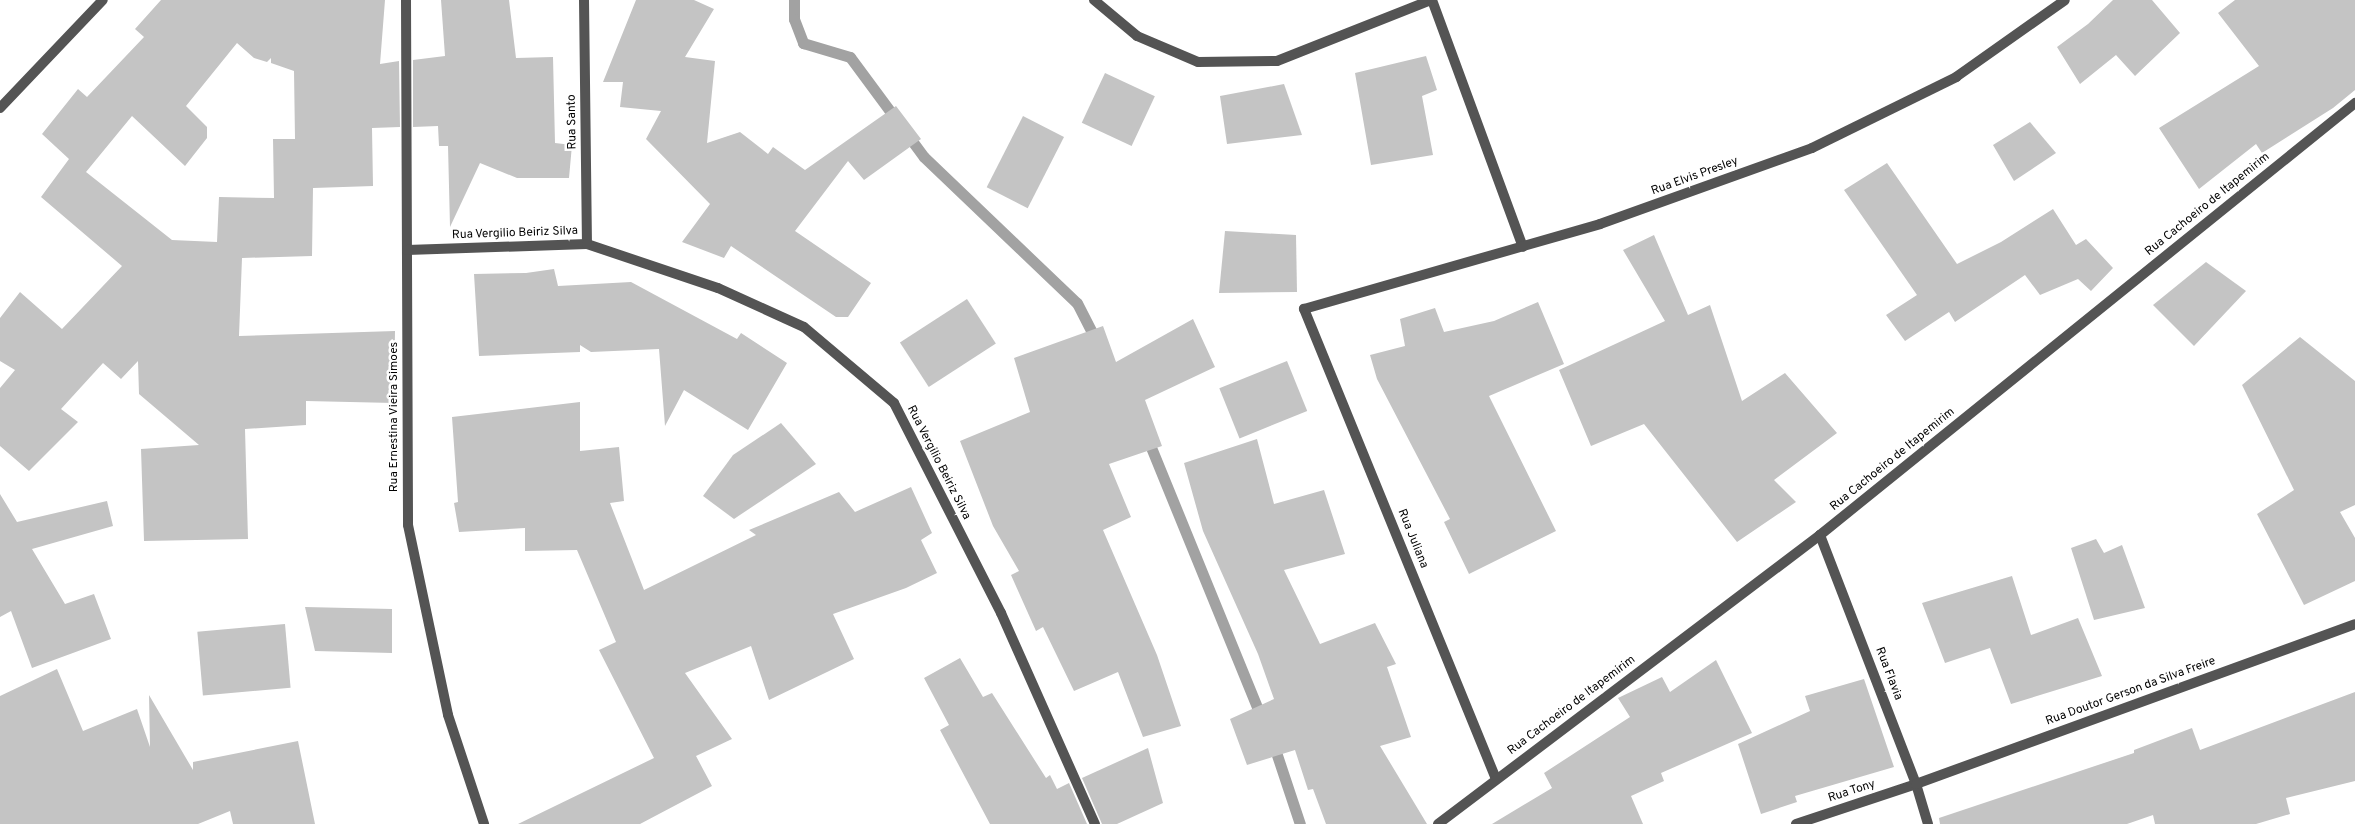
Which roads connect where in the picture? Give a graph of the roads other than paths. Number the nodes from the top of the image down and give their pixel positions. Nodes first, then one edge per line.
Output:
1 (103, 0) edge
2 (406, 0) edge
3 (584, 0) edge
4 (1094, 0) edge
5 (1431, 0) edge
6 (2064, 0) edge
7 (2355, 103) edge
8 (0, 108) edge
9 (587, 244) junction
10 (1523, 247) junction
11 (407, 250) junction
12 (1304, 310) joint
13 (1820, 535) junction
14 (2355, 624) edge
15 (1496, 779) junction
16 (1916, 784) junction
17 (484, 824) edge
18 (1095, 824) edge
19 (1438, 824) edge
20 (1796, 824) edge
21 (1928, 824) edge

1 - 8 street
2 - 11 street, Rua Ernestina Vieira Simoes
3 - 9 street, Rua Santo
4 - 5 street
5 - 10 street
6 - 10 street, Rua Elvis Presley
7 - 13 street, Rua Cachoeiro de Itapemirim
9 - 11 street, Rua Vergilio Beiriz Silva
9 - 18 street, Rua Vergilio Beiriz Silva
10 - 12 street, Rua Elvis Presley
11 - 17 street, Rua Ernestina Vieira Simoes
12 - 15 street, Rua Juliana
13 - 15 street, Rua Cachoeiro de Itapemirim
13 - 16 street, Rua Flavia
14 - 16 street, Rua Doutor Gerson da Silva Freire
15 - 19 street, Rua Cachoeiro de Itapemirim
16 - 20 street, Rua Tony
16 - 21 street, Rua Flavia

